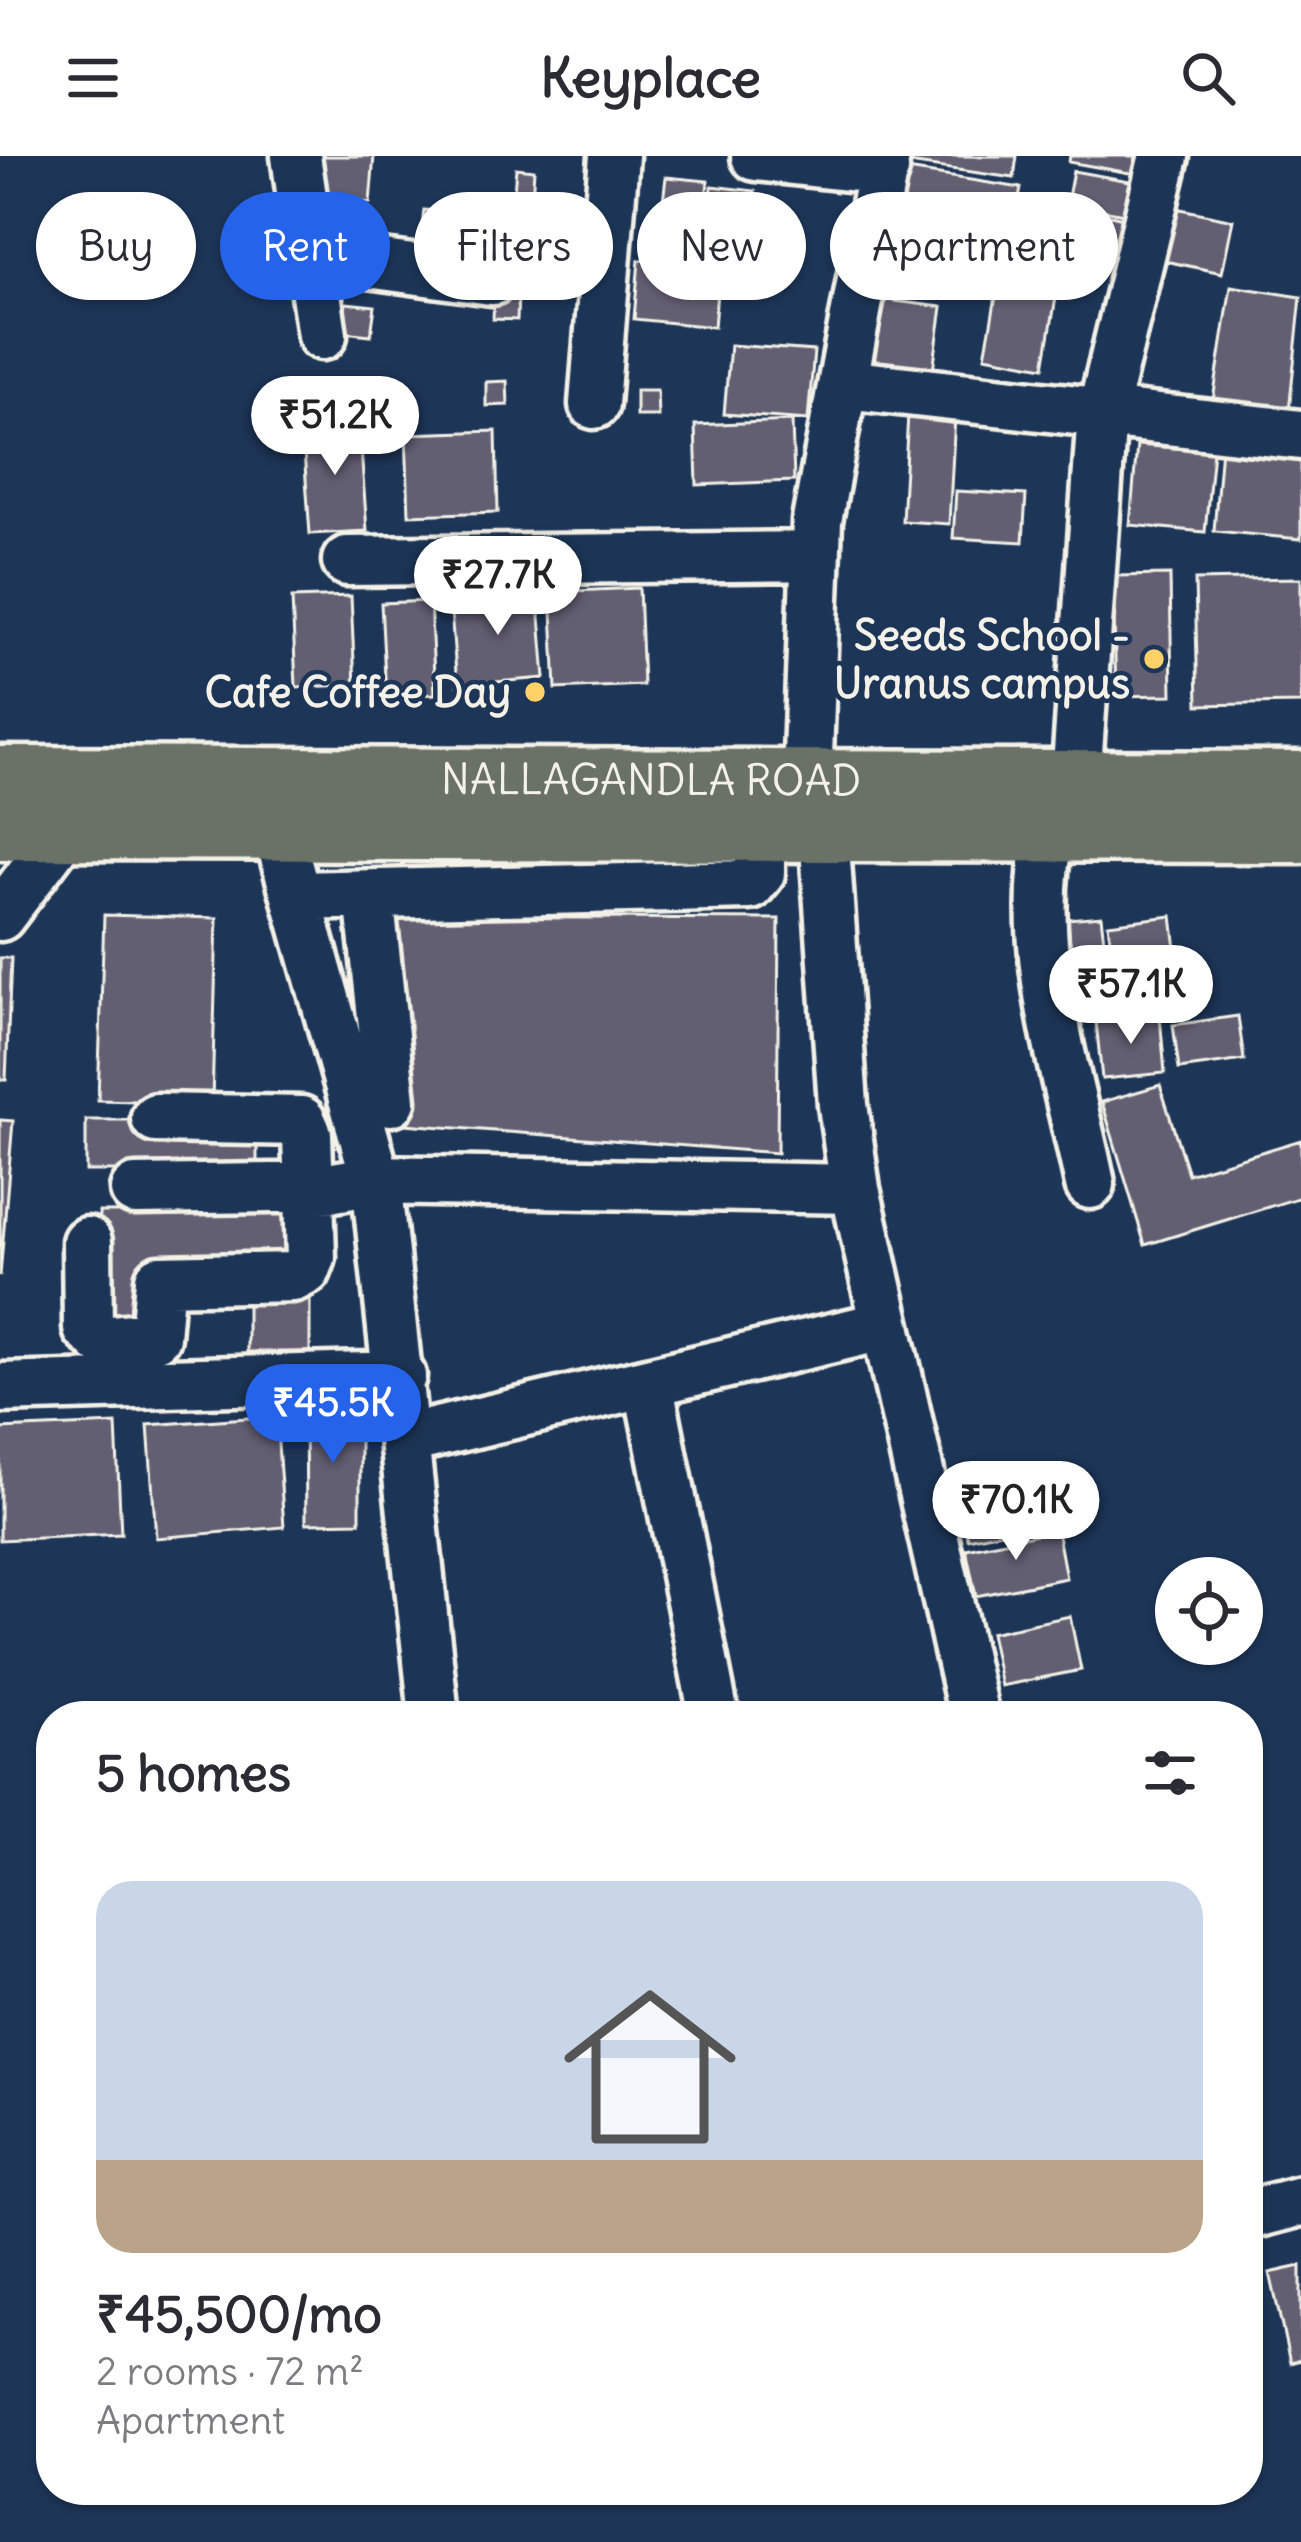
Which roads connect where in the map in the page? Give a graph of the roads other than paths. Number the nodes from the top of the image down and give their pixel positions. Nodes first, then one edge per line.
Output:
1 (296, 156) edge
2 (614, 156) edge
3 (757, 156) edge
4 (1164, 156) edge
5 (885, 163) edge
6 (301, 192) edge
7 (611, 192) edge
8 (317, 300) edge
9 (602, 300) edge
10 (322, 335) dead end
11 (844, 384) junction
12 (594, 404) dead end
13 (1102, 413) junction
14 (1301, 435) edge
15 (815, 556) junction
16 (347, 561) dead end
17 (0, 777) edge
18 (1076, 781) junction
19 (1301, 782) edge
20 (816, 806) junction
21 (277, 828) junction
22 (0, 829) edge
23 (66, 829) junction
24 (760, 832) junction
25 (1301, 832) edge
26 (1049, 833) junction
27 (369, 895) junction
28 (296, 896) junction
29 (0, 916) edge
30 (391, 1101) dead end
31 (156, 1118) dead end
32 (376, 1180) junction
33 (1090, 1184) dead end
34 (309, 1187) junction
35 (855, 1189) junction
36 (135, 1190) dead end
37 (87, 1242) dead end
38 (884, 1326) junction
39 (401, 1376) junction
40 (648, 1382) junction
41 (0, 1388) edge
42 (408, 1439) junction
43 (433, 1701) edge
44 (711, 1701) edge
45 (971, 1701) edge
46 (1301, 2200) edge
47 (1263, 2211) edge

1 - 6 street
2 - 7 street
3 - 5 street
4 - 13 street
5 - 11 street
8 - 10 street
9 - 12 street
11 - 13 street
11 - 15 street
13 - 14 street
13 - 18 street
15 - 16 street
15 - 20 street
17 - 20 main road, NALLAGANDLA ROAD
18 - 19 main road, NALLAGANDLA ROAD
18 - 20 main road, NALLAGANDLA ROAD
20 - 24 main road, NALLAGANDLA ROAD
20 - 26 main road, NALLAGANDLA ROAD
20 - 35 street
21 - 23 main road, NALLAGANDLA ROAD
21 - 24 main road, NALLAGANDLA ROAD
21 - 28 street
22 - 23 main road, NALLAGANDLA ROAD
23 - 29 street
24 - 27 street
25 - 26 main road, NALLAGANDLA ROAD
26 - 33 street
27 - 28 street
27 - 30 street
28 - 32 street
31 - 34 street
32 - 34 street
32 - 35 street
32 - 39 street
34 - 36 street
34 - 37 street
35 - 38 street
38 - 40 street
38 - 45 street
39 - 41 street
39 - 42 street
40 - 42 street
40 - 44 street
42 - 43 street
46 - 47 street

